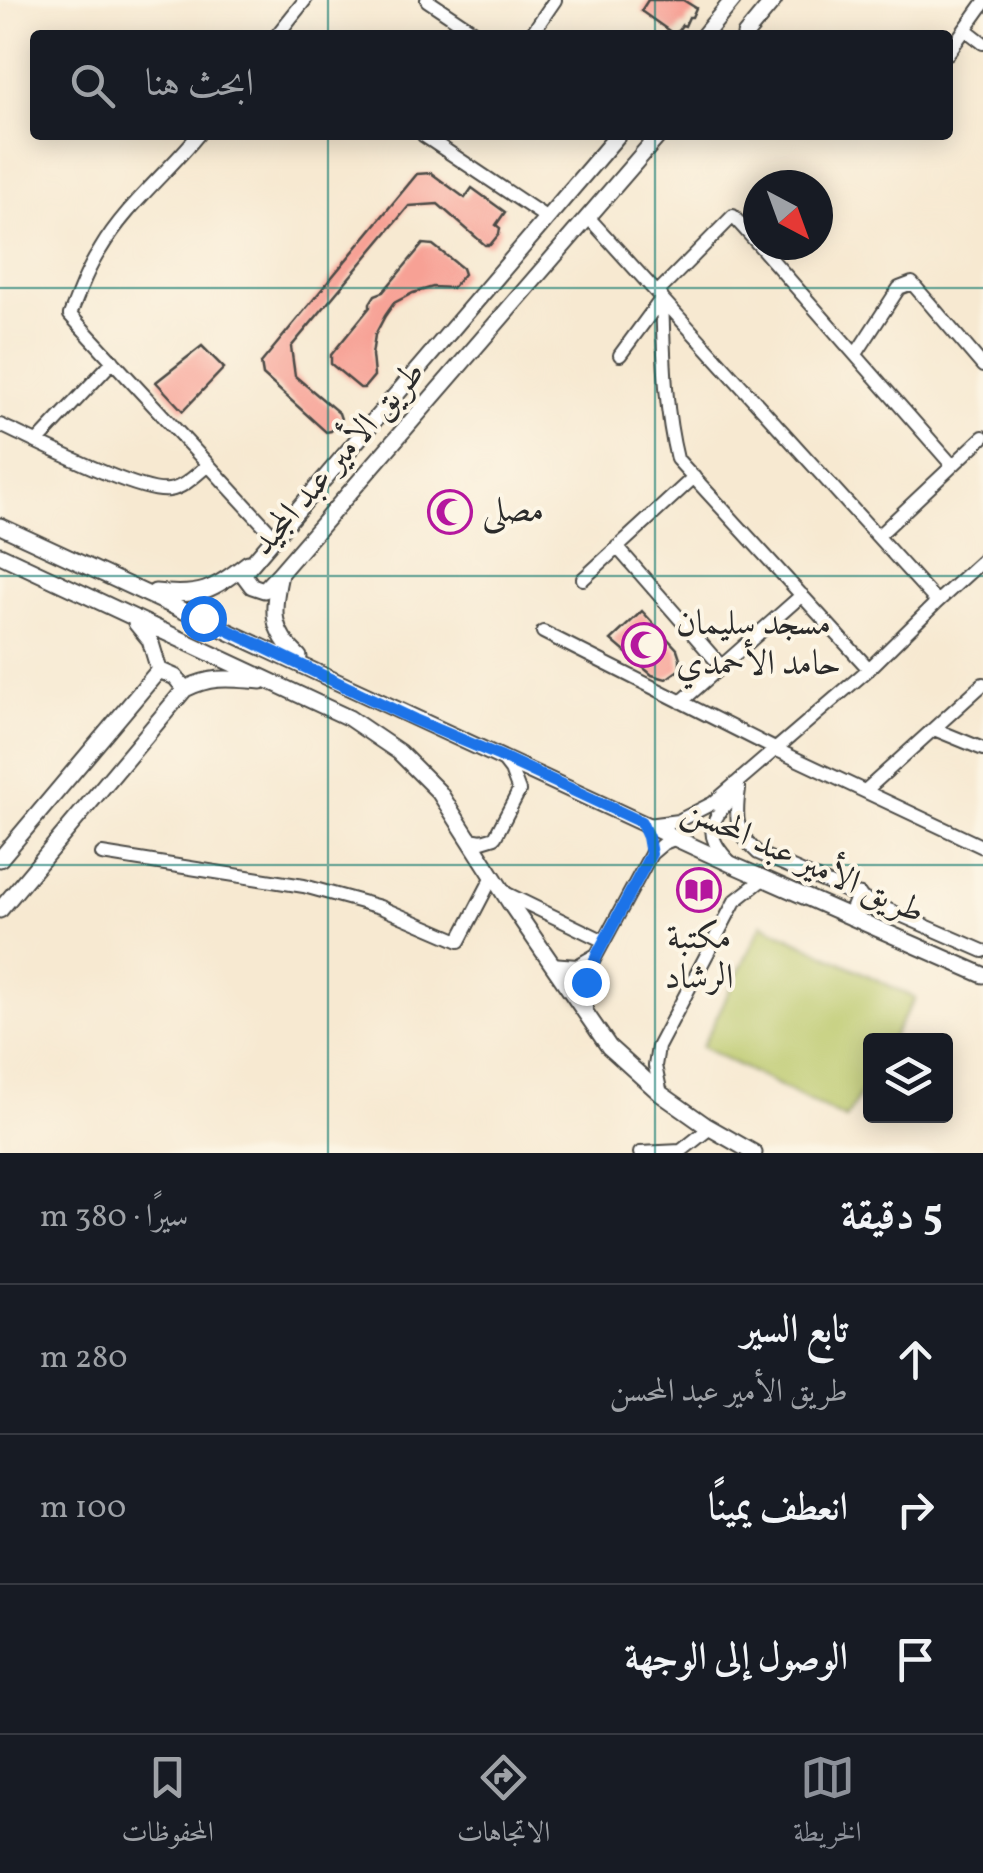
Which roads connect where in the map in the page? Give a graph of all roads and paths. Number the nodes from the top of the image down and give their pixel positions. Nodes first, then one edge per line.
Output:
1 (305, 0) edge
2 (426, 0) edge
3 (555, 0) edge
4 (734, 0) edge
5 (774, 0) edge
6 (983, 4) edge
7 (722, 14) junction
8 (965, 29) junction
9 (282, 30) edge
10 (471, 30) edge
11 (534, 30) edge
12 (708, 30) edge
13 (739, 30) edge
14 (748, 30) edge
15 (983, 44) edge
16 (953, 46) edge
17 (194, 140) edge
18 (430, 140) edge
19 (614, 140) edge
20 (655, 140) edge
21 (588, 217) junction
22 (547, 218) junction
23 (743, 227) edge
24 (772, 260) edge
25 (659, 295) junction
26 (620, 354) dead end
27 (856, 354) junction
28 (113, 361) junction
29 (983, 366) edge
30 (0, 424) edge
31 (983, 437) edge
32 (37, 442) junction
33 (208, 465) junction
34 (952, 466) junction
35 (694, 476) junction
36 (0, 526) edge
37 (274, 536) junction
38 (878, 536) junction
39 (617, 547) junction
40 (259, 554) junction
41 (0, 555) edge
42 (983, 560) edge
43 (280, 573) junction
44 (583, 579) dead end
45 (141, 590) junction
46 (802, 595) junction
47 (937, 602) junction
48 (130, 617) junction
49 (543, 632) dead end
50 (721, 666) junction
51 (308, 667) junction
52 (159, 670) junction
53 (870, 670) junction
54 (270, 681) junction
55 (983, 684) edge
56 (185, 689) junction
57 (681, 702) junction
58 (934, 729) junction
59 (776, 749) junction
60 (983, 749) edge
61 (500, 756) junction
62 (739, 790) junction
63 (866, 792) junction
64 (644, 823) junction
65 (677, 838) junction
66 (470, 839) junction
67 (983, 847) edge
68 (102, 854) dead end
69 (651, 854) junction
70 (0, 859) edge
71 (733, 865) junction
72 (493, 876) junction
73 (763, 878) junction
74 (503, 892) junction
75 (859, 896) junction
76 (0, 910) edge
77 (851, 917) junction
78 (601, 947) junction
79 (983, 950) edge
80 (551, 964) junction
81 (983, 975) edge
82 (586, 1012) junction
83 (661, 1094) junction
84 (710, 1128) junction
85 (640, 1153) edge
86 (754, 1153) edge

1 - 9 street
2 - 10 street
3 - 11 street
4 - 7 main road
5 - 14 main road
6 - 8 street
7 - 12 main road
7 - 13 main road
8 - 15 street
8 - 16 street
17 - 28 street
18 - 22 street
19 - 22 main road, طريق الأمير عبد المجيد
20 - 21 main road, طريق الأمير عبد المجيد
21 - 25 street
21 - 43 main road, طريق الأمير عبد المجيد
22 - 37 main road, طريق الأمير عبد المجيد
23 - 25 street
24 - 27 street
25 - 26 street
25 - 35 street
25 - 38 street
27 - 29 street
27 - 34 street
28 - 32 street
28 - 33 street
30 - 32 street
31 - 34 street
32 - 33 street
33 - 37 street
34 - 38 street
35 - 39 street
35 - 46 street
36 - 45 main road, طريق الأمير عبد المحسن
37 - 40 main road, طريق الأمير عبد المجيد
38 - 47 street
39 - 44 street
39 - 50 street
40 - 43 main road, طريق الأمير عبد المجيد
40 - 45 main road
41 - 48 main road
42 - 47 street
43 - 51 main road
45 - 51 main road, طريق الأمير عبد المحسن
46 - 50 street
46 - 53 street
47 - 53 street
48 - 52 main road
48 - 54 main road
49 - 57 street
50 - 57 street
51 - 61 main road, طريق الأمير عبد المحسن
52 - 56 main road
52 - 70 main road
53 - 59 street
54 - 56 main road
54 - 66 main road
55 - 58 street
56 - 76 main road
57 - 59 street
58 - 60 street
58 - 63 street
59 - 62 street
59 - 63 street
59 - 64 street
61 - 64 main road, طريق الأمير عبد المحسن
61 - 66 street
62 - 71 street
62 - 75 street
63 - 67 street
64 - 65 main road, طريق الأمير عبد المحسن
64 - 69 street
65 - 69 street
65 - 71 main road, طريق الأمير عبد المحسن
66 - 72 main road
68 - 72 street
69 - 78 street
71 - 73 main road, طريق الأمير عبد المحسن
72 - 74 main road
73 - 77 main road, طريق الأمير عبد المحسن
73 - 83 street
74 - 78 street
74 - 80 main road
75 - 77 main road
75 - 79 street
77 - 81 main road, طريق الأمير عبد المحسن
78 - 80 street
78 - 82 street
80 - 82 main road
82 - 83 main road
83 - 84 main road
84 - 85 street
84 - 86 main road

